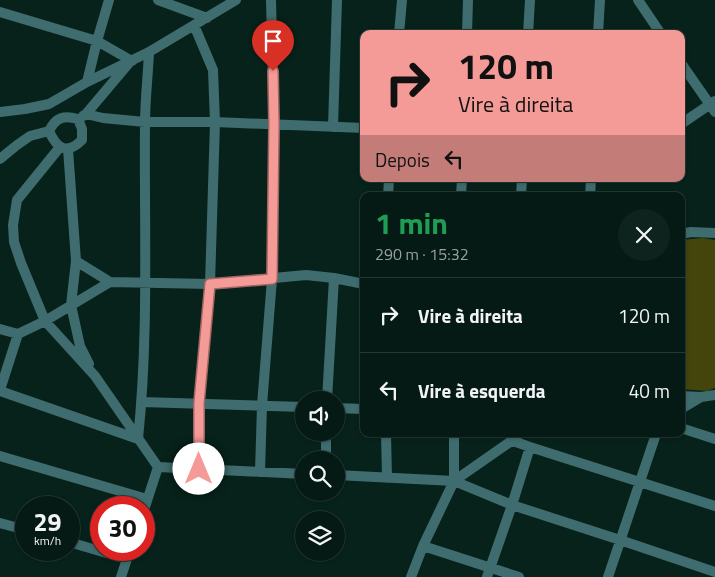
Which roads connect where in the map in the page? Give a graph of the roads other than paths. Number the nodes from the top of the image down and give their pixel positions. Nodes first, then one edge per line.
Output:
1 (109, 0) edge
2 (158, 0) edge
3 (236, 0) edge
4 (272, 0) edge
5 (337, 0) edge
6 (402, 0) edge
7 (468, 0) edge
8 (530, 0) edge
9 (600, 0) edge
10 (638, 0) edge
11 (0, 12) edge
12 (207, 18) junction
13 (194, 24) junction
14 (399, 30) edge
15 (467, 30) edge
16 (528, 30) edge
17 (598, 30) edge
18 (658, 30) edge
19 (97, 41) junction
20 (149, 52) junction
21 (132, 61) junction
22 (685, 68) edge
23 (87, 82) junction
24 (713, 106) edge
25 (0, 112) edge
26 (82, 117) junction
27 (145, 122) junction
28 (215, 122) junction
29 (685, 122) edge
30 (274, 125) junction
31 (333, 127) junction
32 (360, 128) edge
33 (48, 131) junction
34 (64, 148) junction
35 (0, 159) edge
36 (685, 233) edge
37 (715, 233) edge
38 (76, 261) junction
39 (334, 278) junction
40 (272, 279) junction
41 (110, 282) junction
42 (146, 282) junction
43 (360, 283) edge
44 (210, 284) junction
45 (71, 306) junction
46 (45, 321) junction
47 (0, 329) edge
48 (18, 334) junction
49 (95, 376) junction
50 (0, 390) edge
51 (328, 391) edge
52 (715, 394) edge
53 (685, 396) edge
54 (701, 397) junction
55 (142, 402) junction
56 (199, 403) junction
57 (262, 406) junction
58 (295, 407) edge
59 (685, 407) edge
60 (345, 408) edge
61 (360, 409) edge
62 (685, 429) edge
63 (386, 437) edge
64 (454, 437) edge
65 (515, 437) edge
66 (517, 437) edge
67 (655, 437) edge
68 (715, 438) edge
69 (138, 439) junction
70 (530, 447) junction
71 (0, 456) edge
72 (158, 467) junction
73 (199, 469) junction
74 (260, 472) junction
75 (295, 474) edge
76 (345, 476) edge
77 (387, 478) junction
78 (454, 481) junction
79 (640, 481) junction
80 (137, 496) edge
81 (148, 496) edge
82 (512, 505) junction
83 (715, 506) edge
84 (0, 523) edge
85 (15, 527) edge
86 (620, 540) junction
87 (423, 546) junction
88 (127, 561) edge
89 (488, 572) edge
90 (715, 572) edge
91 (121, 577) edge
92 (411, 577) edge
93 (519, 577) edge
94 (608, 577) edge

1 - 19 street
2 - 12 street
3 - 12 street
4 - 30 street
5 - 31 street
6 - 14 street
7 - 15 street
8 - 16 street
9 - 17 street
10 - 18 street
11 - 19 street
12 - 13 street
13 - 20 street
13 - 28 street
19 - 21 street
19 - 23 street
20 - 21 street
20 - 27 street
21 - 23 street
21 - 26 street
22 - 24 street
23 - 25 street
24 - 29 street
26 - 27 street
26 - 33 street
26 - 34 street
27 - 28 street
27 - 42 street
28 - 30 street
28 - 44 street
30 - 31 street
30 - 40 street
31 - 32 street
33 - 34 street
33 - 35 street
34 - 38 street
34 - 46 street
36 - 37 street
38 - 41 street
38 - 45 street
39 - 40 street
39 - 43 street
39 - 51 street
40 - 44 street
40 - 57 street
41 - 42 street
41 - 45 street
42 - 44 street
42 - 55 street
44 - 56 street
45 - 46 street
45 - 49 street
46 - 48 street
46 - 49 street
47 - 48 street
48 - 50 street
49 - 69 street
50 - 69 street
52 - 54 street
53 - 54 street
54 - 59 street
55 - 56 street
55 - 69 street
56 - 57 street
56 - 73 street
57 - 58 street
57 - 74 street
60 - 61 street
62 - 68 street
63 - 77 street
64 - 78 street
65 - 78 street
66 - 70 street
67 - 79 street
69 - 72 street
70 - 79 street
70 - 82 street
71 - 80 street
72 - 73 street
72 - 81 street
73 - 74 street
74 - 75 street
76 - 77 street
77 - 78 street
78 - 82 street
78 - 87 street
79 - 83 street
79 - 86 street
82 - 86 street
82 - 89 street
84 - 85 street
86 - 90 street
86 - 94 street
87 - 89 street
87 - 92 street
88 - 91 street
89 - 93 street

